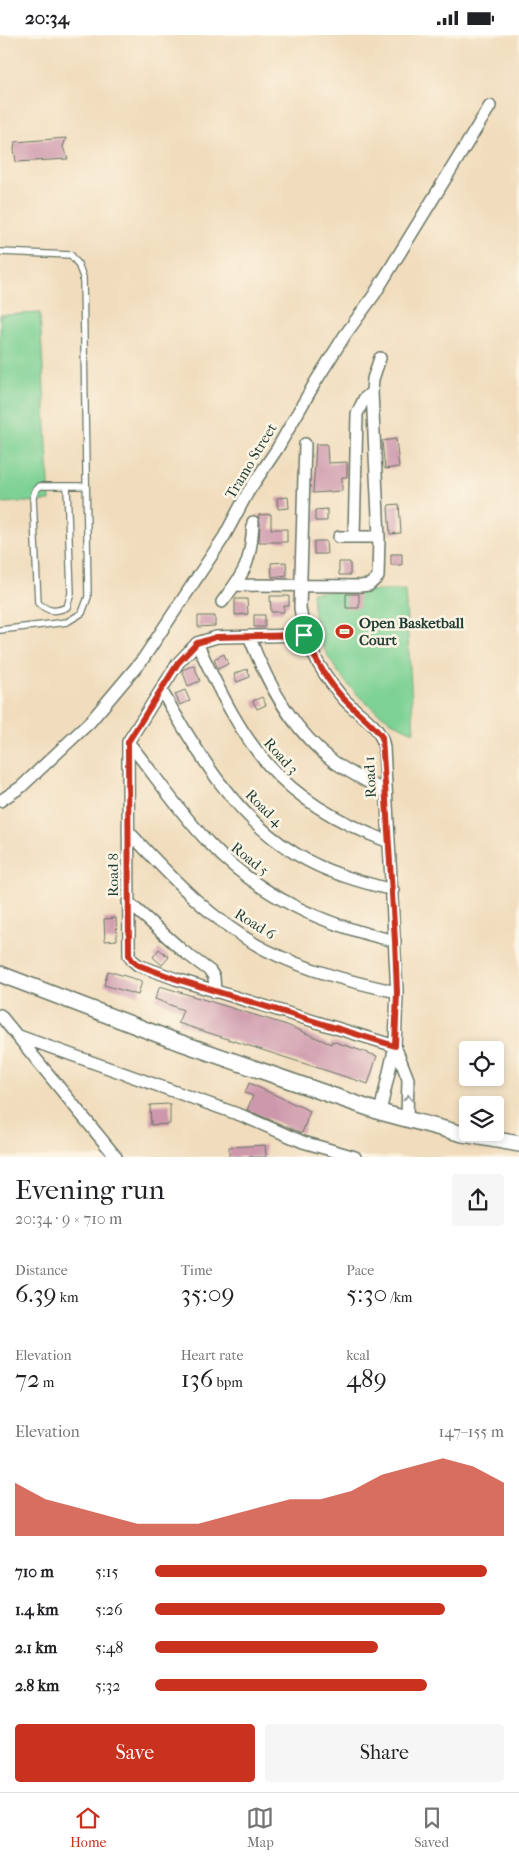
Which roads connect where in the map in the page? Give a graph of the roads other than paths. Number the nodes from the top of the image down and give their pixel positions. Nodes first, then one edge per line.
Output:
1 (490, 106) dead end
2 (0, 252) edge
3 (380, 358) dead end
4 (372, 392) junction
5 (305, 444) dead end
6 (66, 486) junction
7 (85, 486) junction
8 (253, 522) dead end
9 (339, 537) dead end
10 (354, 537) junction
11 (379, 537) junction
12 (235, 585) junction
13 (301, 586) junction
14 (222, 603) dead end
15 (0, 630) edge
16 (304, 635) junction
17 (249, 636) junction
18 (197, 643) junction
19 (161, 690) junction
20 (128, 742) junction
21 (386, 792) junction
22 (0, 801) edge
23 (128, 831) junction
24 (389, 842) junction
25 (392, 890) junction
26 (128, 902) junction
27 (395, 941) junction
28 (0, 974) edge
29 (215, 992) junction
30 (397, 992) junction
31 (0, 1015) edge
32 (16, 1035) junction
33 (395, 1046) junction
34 (380, 1112) junction
35 (407, 1118) junction
36 (519, 1144) edge
37 (116, 1157) edge
38 (355, 1157) edge

1 - 22 street, Tramo Street
2 - 7 lane
3 - 4 street
4 - 10 street
4 - 11 street
5 - 13 street, Road 1
6 - 6 lane
6 - 7 lane
7 - 15 lane
8 - 12 street
9 - 10 street
10 - 11 street
11 - 13 street
12 - 13 street
12 - 14 street
13 - 16 street, Road 1
16 - 17 street
16 - 21 street, Road 1
17 - 18 street
17 - 21 street
18 - 19 street
18 - 24 street, Road 3
19 - 20 street
19 - 25 street, Road 4
20 - 23 street, Road 8
20 - 27 street, Road 5
21 - 24 street, Road 1
23 - 26 street, Road 8
23 - 30 street, Road 6
24 - 25 street, Road 1
25 - 27 street, Road 1
26 - 29 street
26 - 29 street, Road 8
27 - 30 street, Road 1
28 - 34 street
29 - 33 street, Road 8
30 - 33 street, Road 1
31 - 32 street
32 - 37 street
32 - 38 street
33 - 34 street
35 -> 33 street
34 - 35 street
35 - 36 street

